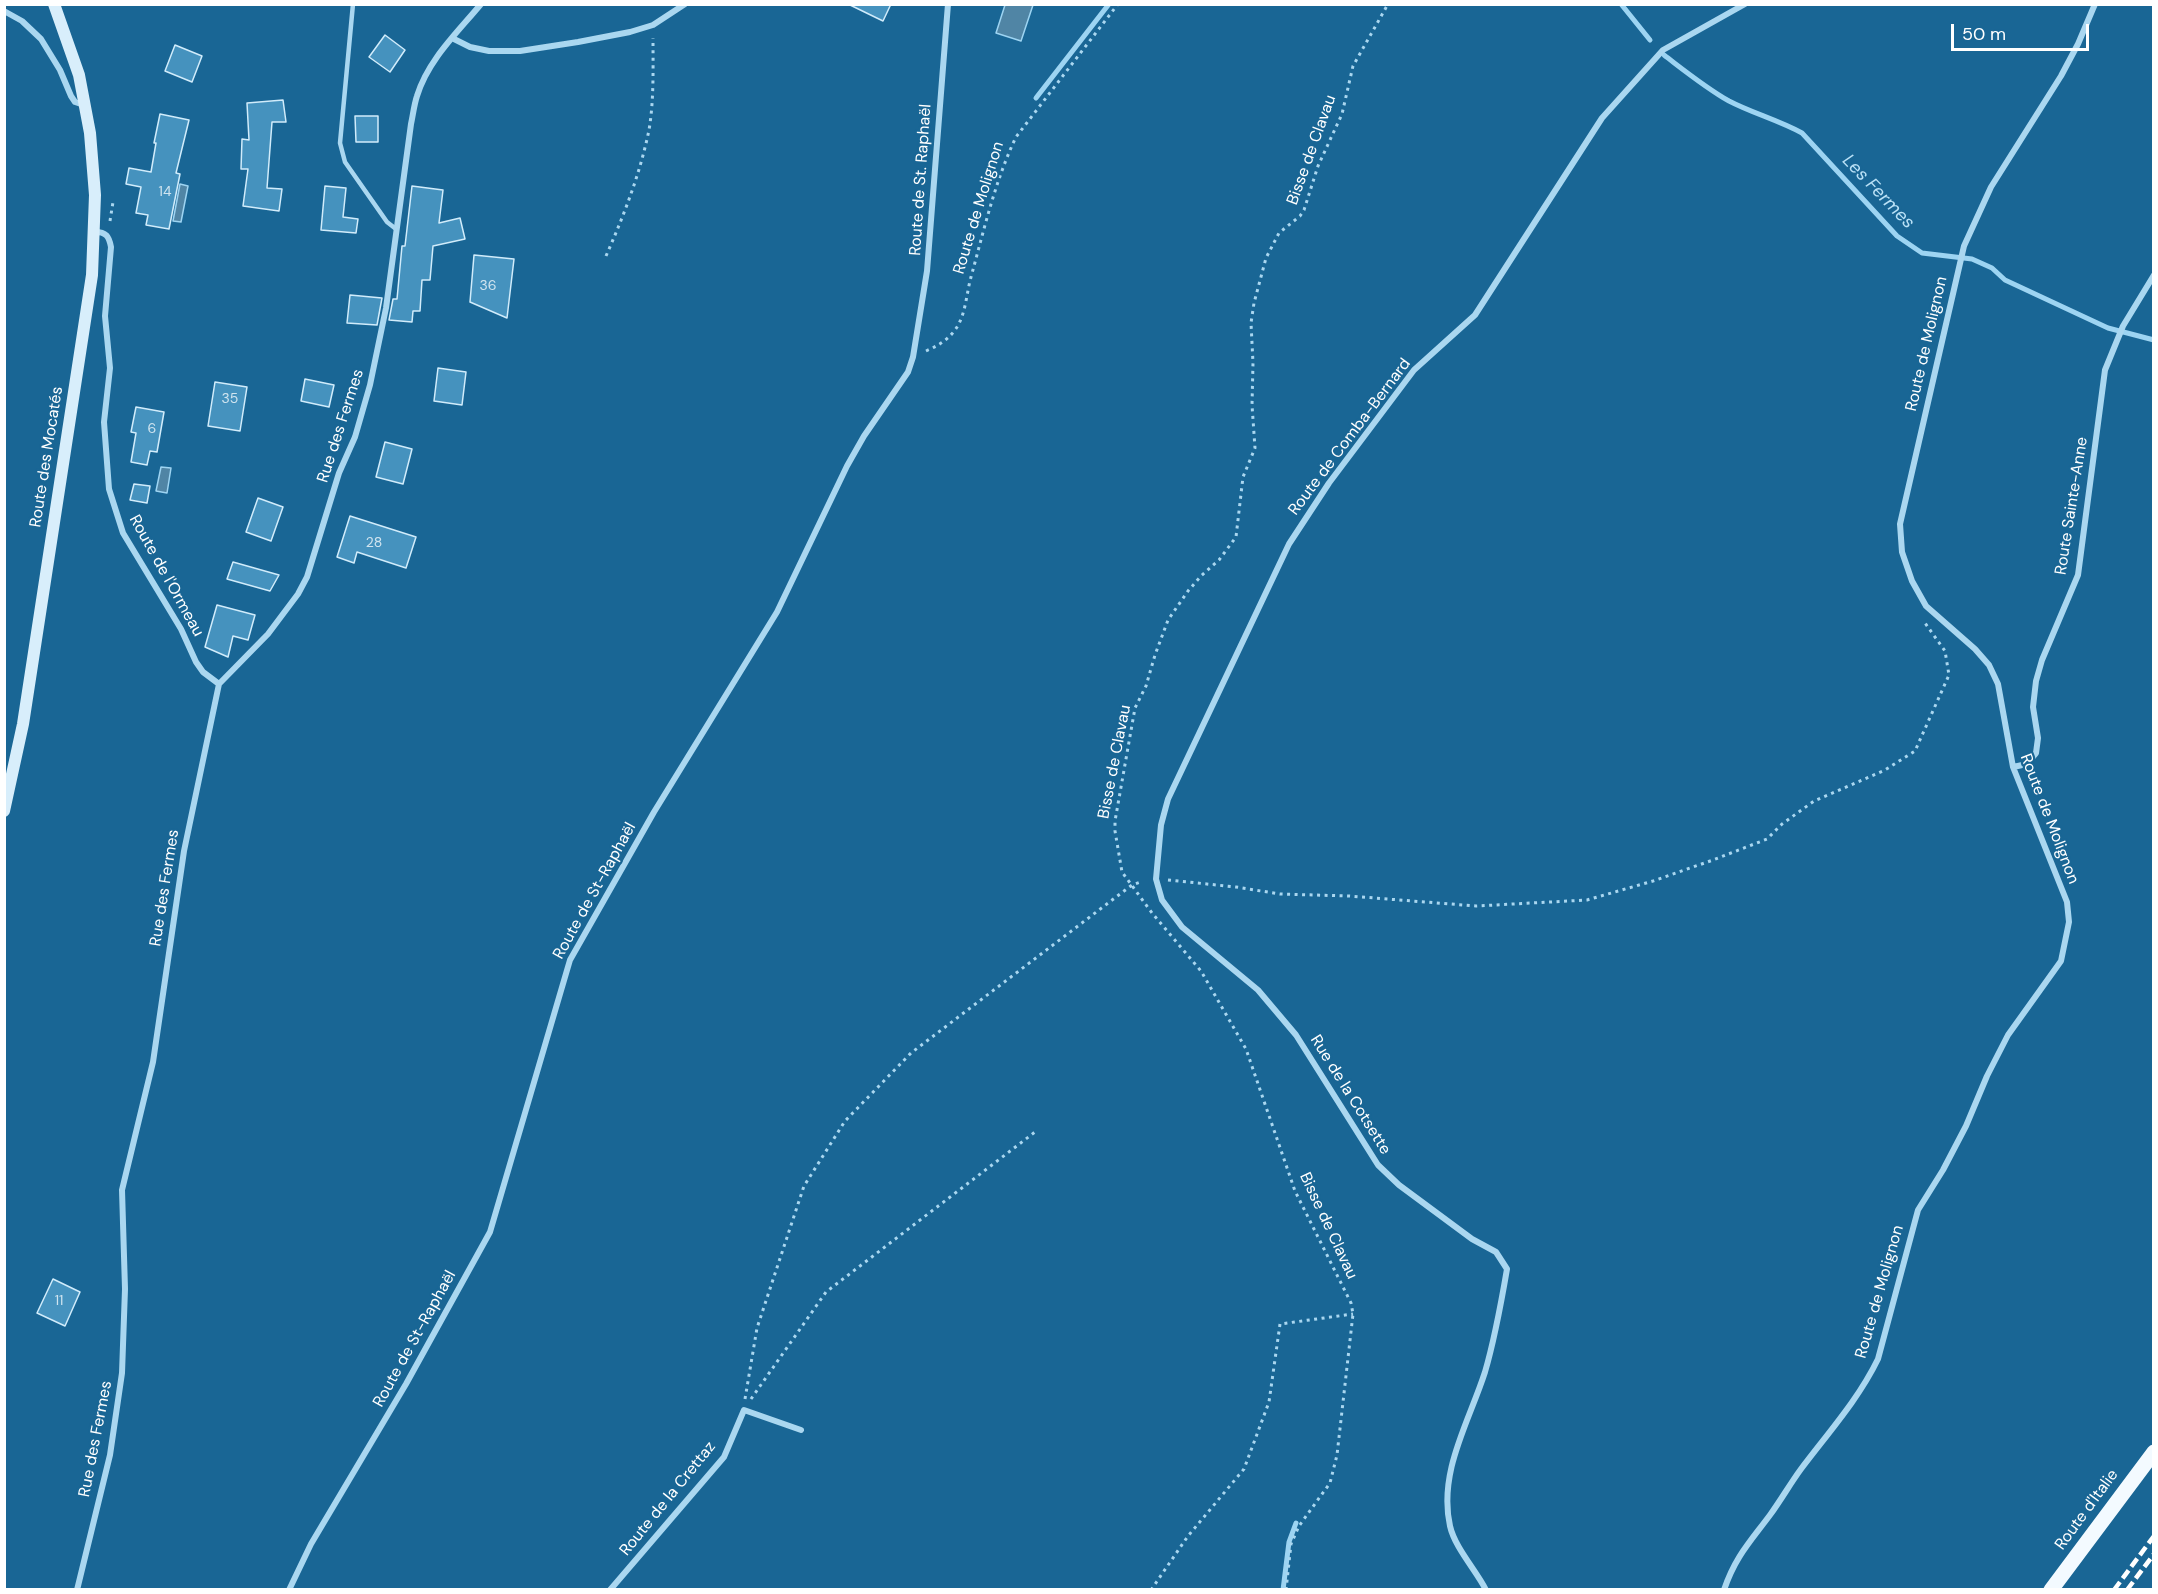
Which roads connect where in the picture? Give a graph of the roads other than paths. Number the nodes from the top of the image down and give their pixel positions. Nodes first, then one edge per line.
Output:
1 (54, 4) edge
2 (353, 4) edge
3 (481, 4) edge
4 (685, 4) edge
5 (948, 4) edge
6 (1745, 4) edge
7 (2095, 4) edge
8 (4, 10) edge
9 (452, 38) junction
10 (86, 105) junction
11 (396, 229) junction
12 (95, 232) junction
13 (2154, 275) edge
14 (913, 357) joint
15 (219, 684) junction
16 (2013, 767) junction
17 (4, 811) edge
18 (1156, 879) joint
19 (801, 1430) dead end
20 (2154, 1452) edge
21 (77, 1590) edge
22 (289, 1590) edge
23 (610, 1590) edge
24 (1486, 1590) edge
25 (1724, 1590) edge
26 (2051, 1590) edge

1 - 10 street, Route des Mocatés
2 - 11 lane
3 - 9 street, Rue des Fermes
4 - 9 street
5 - 14 street, Route de St. Raphaël
6 - 18 street, Route de Comba-Bernard
7 - 16 street, Route de Molignon
8 - 10 street
9 - 11 street, Rue des Fermes
10 - 12 street, Route des Mocatés
11 - 15 street, Rue des Fermes
12 - 15 street, Route de l'Ormeau
12 - 17 street, Route des Mocatés
13 - 16 street, Route Sainte-Anne
14 - 22 street, Route de St-Raphaël
15 - 21 street, Rue des Fermes
16 - 25 street, Route de Molignon
18 - 24 street, Rue de la Cotsette
19 - 23 street, Route de la Crettaz
20 - 26 main road, Route d'Italie

